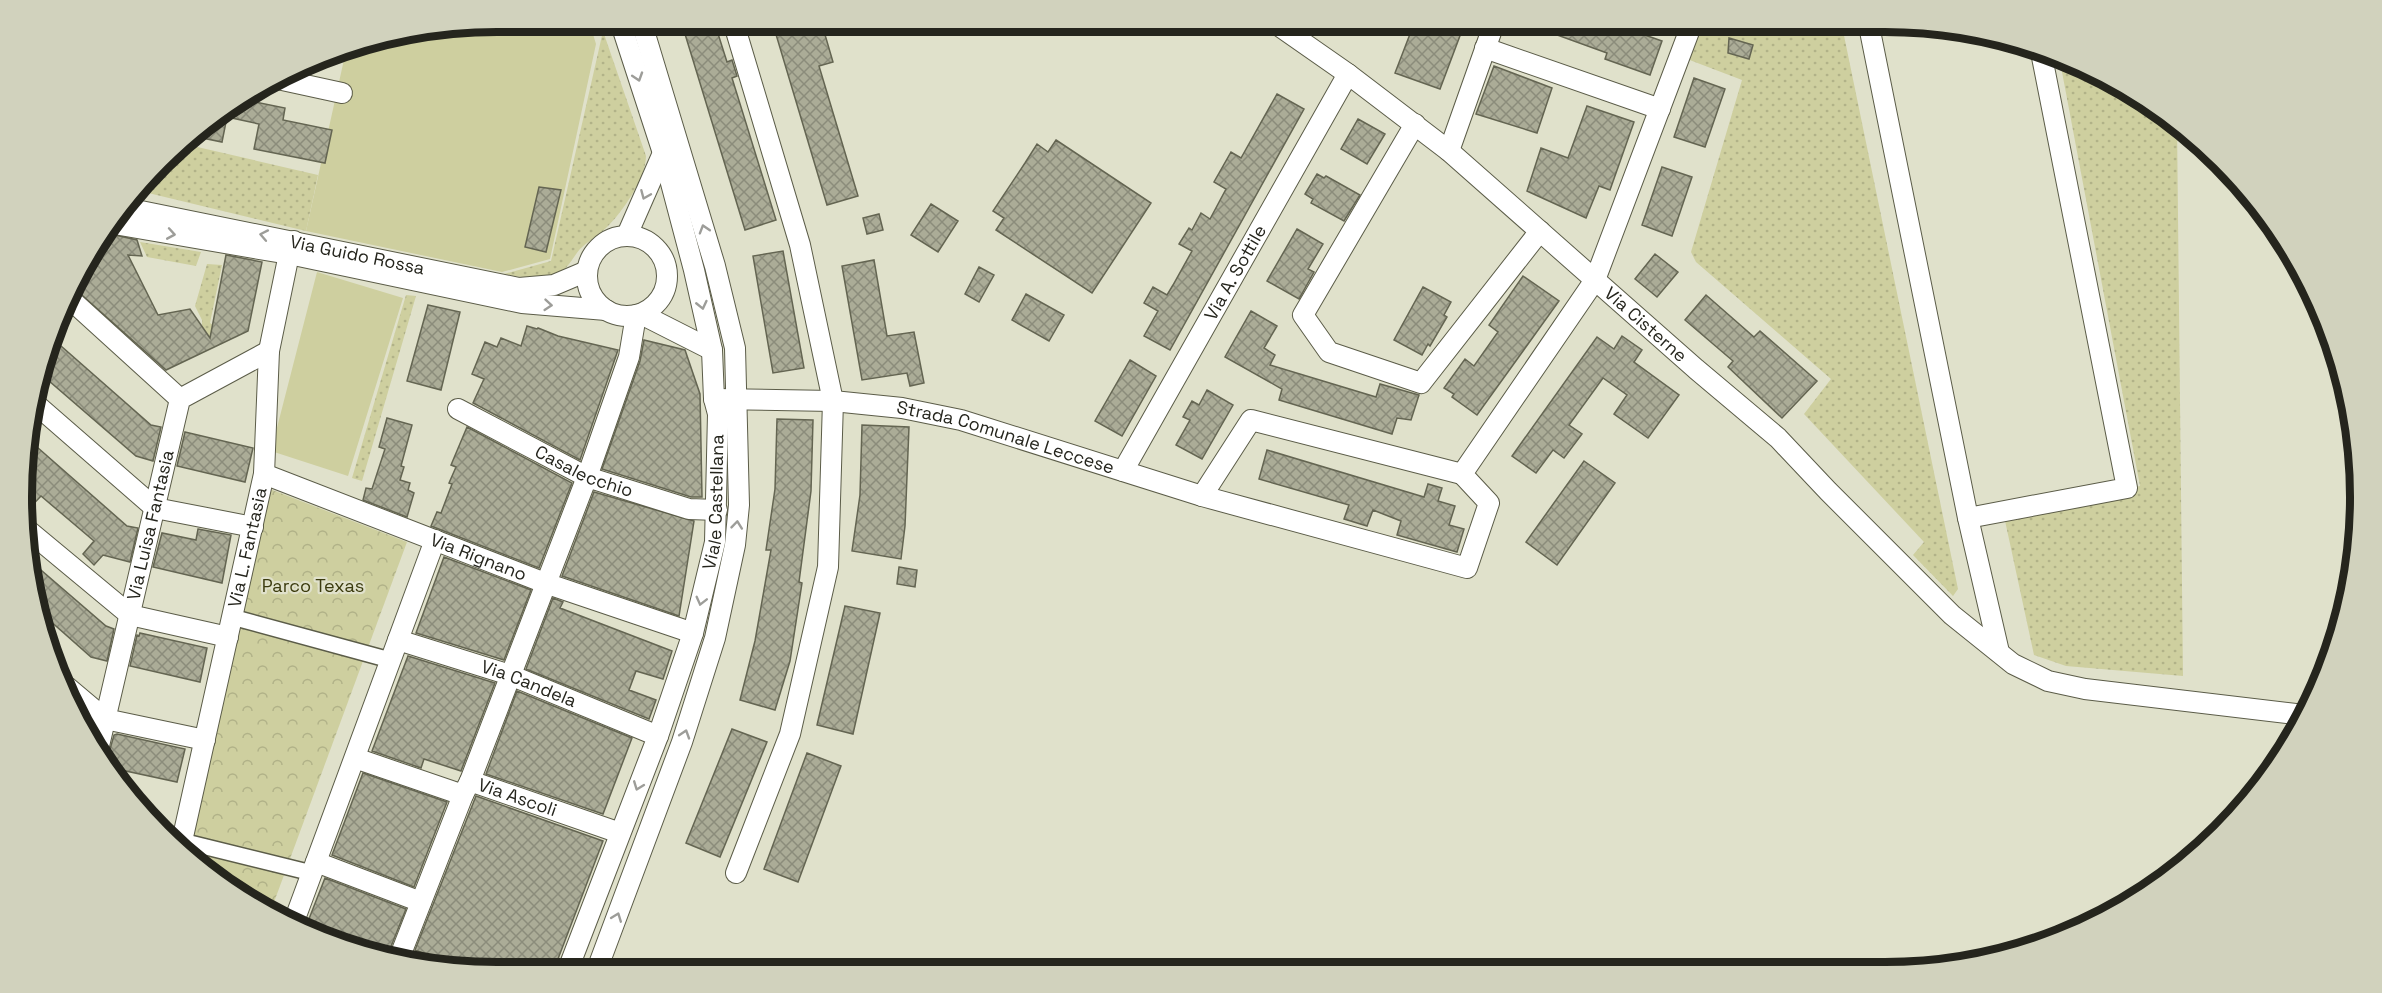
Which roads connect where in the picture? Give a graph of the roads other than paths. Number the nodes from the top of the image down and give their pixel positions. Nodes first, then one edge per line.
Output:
1 (624, 32) edge
2 (644, 32) edge
3 (736, 32) edge
4 (1288, 32) edge
5 (1491, 32) edge
6 (1690, 32) edge
7 (1870, 32) edge
8 (1485, 48) junction
9 (2042, 59) edge
10 (1348, 74) junction
11 (287, 81) edge
12 (342, 93) dead end
13 (1660, 109) junction
14 (1415, 124) junction
15 (1449, 151) junction
16 (663, 153) junction
17 (131, 209) edge
18 (120, 225) edge
19 (1540, 231) junction
20 (627, 235) junction
21 (291, 248) junction
22 (715, 266) junction
23 (666, 268) junction
24 (694, 270) junction
25 (587, 271) junction
26 (1595, 280) junction
27 (74, 303) edge
28 (606, 310) junction
29 (638, 314) junction
30 (712, 350) junction
31 (269, 351) junction
32 (736, 398) junction
33 (180, 399) junction
34 (714, 399) junction
35 (833, 401) junction
36 (40, 407) edge
37 (458, 409) dead end
38 (1123, 471) junction
39 (264, 474) junction
40 (1462, 474) junction
41 (586, 477) junction
42 (1202, 496) junction
43 (155, 508) junction
44 (717, 510) junction
45 (1968, 518) junction
46 (253, 527) junction
47 (33, 533) edge
48 (435, 540) junction
49 (545, 583) junction
50 (130, 615) junction
51 (232, 617) junction
52 (693, 633) junction
53 (228, 637) junction
54 (398, 640) junction
55 (1999, 652) junction
56 (390, 660) junction
57 (510, 675) junction
58 (76, 694) edge
59 (2296, 714) edge
60 (105, 719) junction
61 (658, 736) junction
62 (100, 739) edge
63 (205, 740) junction
64 (355, 758) junction
65 (466, 788) junction
66 (620, 833) junction
67 (180, 836) edge
68 (189, 845) edge
69 (314, 868) junction
70 (736, 873) dead end
71 (422, 902) junction
72 (296, 916) edge
73 (402, 952) edge
74 (571, 962) edge
75 (600, 962) edge

1 -> 16 street, Viale Castellana
22 -> 2 street
3 - 35 street
4 - 10 street, Via Cisterne
5 - 8 street
6 - 13 street
7 - 45 street
8 - 13 street
8 - 15 street
9 - 45 street
10 - 14 street, Via Cisterne
10 - 38 street, Via A. Sottile
11 - 12 street
13 - 26 street
14 - 15 street, Via Cisterne
14 - 19 street
15 - 19 street, Via Cisterne
16 -> 20 street
16 - 24 street, Viale Castellana
21 -> 17 street, Via Guido Rossa
18 -> 21 street
19 - 26 street, Via Cisterne
20 - 23 street
20 - 25 street
21 - 25 street, Via Guido Rossa
21 -> 28 street
21 - 31 street, Via L. Fantasia
22 - 24 street
22 - 32 street
23 - 24 street
23 - 29 street
24 -> 30 street, Viale Castellana
25 - 28 street
26 - 40 street
26 - 55 street, Via Cisterne
27 - 33 street
28 - 29 street
29 - 30 street
29 - 41 street
30 - 34 street, Viale Castellana
31 - 33 street
31 - 39 street, Via L. Fantasia
32 - 34 street, Strada Comunale Leccese
32 - 35 street, Strada Comunale Leccese
75 -> 32 street
33 - 43 street, Via Luisa Fantasia
34 - 44 street, Viale Castellana
35 - 38 street, Strada Comunale Leccese
35 - 70 street
36 - 43 street
37 - 41 street, Casalecchio
38 - 42 street, Strada Comunale Leccese
39 - 46 street, Via L. Fantasia
39 - 48 street, Via Rignano
40 - 42 street
40 - 42 street, Strada Comunale Leccese
41 - 44 street, Casalecchio
41 - 49 street
43 - 46 street
43 - 50 street, Via Luisa Fantasia
44 -> 52 street, Viale Castellana
45 - 55 street
46 - 51 street, Via L. Fantasia
47 - 50 street
48 - 49 street, Via Rignano
48 - 54 street
49 - 52 street, Via Rignano
49 - 57 street
50 - 53 street
50 - 60 street, Via Luisa Fantasia
51 - 53 street, Via L. Fantasia
51 - 56 street
52 - 61 street, Viale Castellana
53 - 63 street, Via L. Fantasia
54 - 56 street
54 - 57 street, Via Candela
55 - 59 street, Via Cisterne
56 - 64 street
57 - 61 street, Via Candela
57 - 65 street
58 - 60 street
60 - 62 street, Via Luisa Fantasia
60 - 63 street
61 -> 66 street, Viale Castellana
63 - 67 street, Via L. Fantasia
64 - 65 street, Via Ascoli
64 - 69 street
65 - 66 street, Via Ascoli
65 - 71 street
66 - 74 street, Viale Castellana
68 - 69 street
69 - 71 street
69 - 72 street
71 - 73 street

